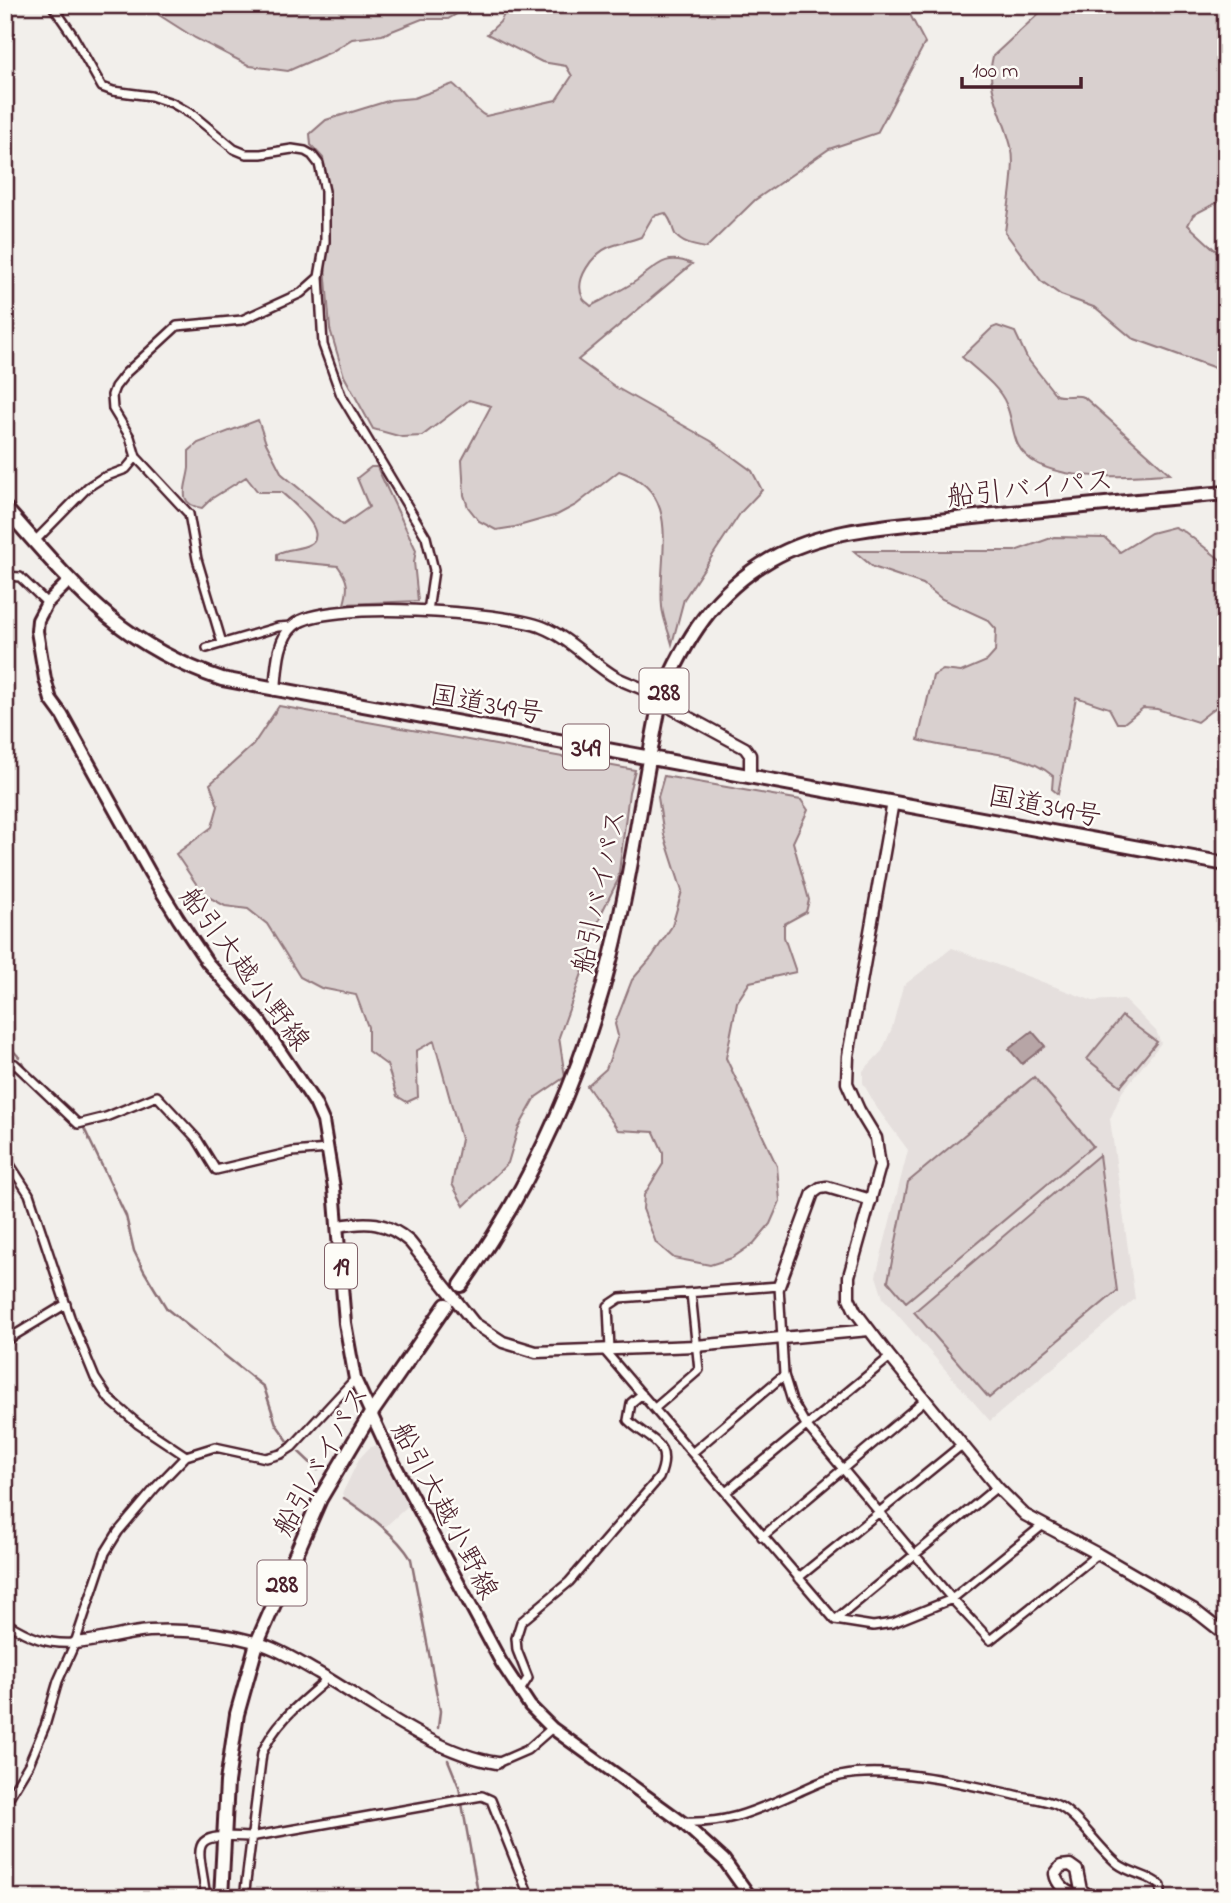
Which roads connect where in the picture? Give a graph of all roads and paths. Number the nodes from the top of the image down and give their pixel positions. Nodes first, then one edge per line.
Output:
1 (52, 5) edge
2 (319, 277) junction
3 (136, 457) junction
4 (1226, 493) edge
5 (5, 508) edge
6 (34, 541) junction
7 (5, 576) edge
8 (69, 581) junction
9 (47, 603) junction
10 (428, 611) junction
11 (292, 626) junction
12 (222, 643) junction
13 (207, 648) dead end
14 (275, 690) junction
15 (662, 697) junction
16 (673, 709) dead end
17 (650, 757) junction
18 (750, 776) junction
19 (893, 802) junction
20 (1226, 864) edge
21 (5, 1072) edge
22 (328, 1149) junction
23 (5, 1157) edge
24 (871, 1200) junction
25 (338, 1226) junction
26 (461, 1285) dead end
27 (779, 1286) junction
28 (691, 1293) junction
29 (66, 1304) junction
30 (446, 1306) dead end
31 (869, 1330) junction
32 (781, 1338) junction
33 (5, 1341) edge
34 (696, 1346) junction
35 (607, 1350) junction
36 (890, 1357) junction
37 (785, 1375) junction
38 (355, 1379) junction
39 (642, 1394) junction
40 (926, 1399) junction
41 (655, 1408) junction
42 (370, 1415) junction
43 (807, 1425) junction
44 (962, 1444) junction
45 (692, 1453) junction
46 (186, 1456) junction
47 (844, 1468) junction
48 (997, 1488) junction
49 (726, 1492) junction
50 (879, 1512) junction
51 (1044, 1525) junction
52 (762, 1537) junction
53 (914, 1554) junction
54 (1098, 1554) junction
55 (797, 1578) junction
56 (952, 1600) junction
57 (835, 1620) junction
58 (5, 1622) edge
59 (1226, 1635) edge
60 (75, 1643) junction
61 (257, 1643) junction
62 (326, 1677) junction
63 (519, 1692) junction
64 (552, 1728) junction
65 (497, 1763) joint
66 (5, 1804) edge
67 (682, 1822) junction
68 (222, 1835) junction
69 (250, 1837) junction
70 (206, 1898) edge
71 (221, 1898) edge
72 (244, 1898) edge
73 (530, 1898) edge
74 (751, 1898) edge
75 (1081, 1898) edge
76 (1093, 1898) edge
77 (1160, 1898) edge

1 - 2 street
2 - 3 street
2 - 10 street
3 - 6 street
3 - 12 street
4 - 15 highway, 船引バイパス / 288
5 - 6 highway, 国道349号 / 349
6 - 8 highway, 国道349号 / 349
7 - 9 street
8 - 9 main road, 船引大越小野線 / 19
8 - 14 highway, 国道349号 / 349
9 - 22 main road, 船引大越小野線 / 19
10 - 11 street
10 - 15 street
11 - 12 street
11 - 14 street
12 - 13 street
14 - 17 highway, 国道349号 / 349
15 - 17 highway, 船引バイパス / 288
16 - 18 street
17 - 18 highway, 国道349号 / 349
17 - 26 highway, 船引バイパス / 288
18 - 19 highway, 国道349号 / 349
19 - 20 highway, 国道349号 / 349
19 - 24 street
21 - 22 street
22 - 25 main road, 船引大越小野線 / 19
23 - 29 street
24 - 27 street
24 - 31 street
25 - 35 street
25 - 38 main road, 船引大越小野線 / 19
27 - 28 street
27 - 32 street
28 - 34 street
28 - 35 street
29 - 33 street
29 - 46 street
30 - 42 highway, 船引バイパス / 288
31 - 32 street
31 - 36 street
32 - 34 street
32 - 37 street
34 - 35 street
34 - 41 street
35 - 39 street
36 - 40 street
36 - 43 street
37 - 43 street
37 - 45 street
38 - 42 main road, 船引大越小野線 / 19
38 - 46 street
39 - 41 street
39 - 63 street
40 - 44 street
40 - 47 street
41 - 45 street
42 - 61 highway, 船引バイパス / 288
42 - 63 main road, 船引大越小野線 / 19
43 - 47 street
43 - 49 street
44 - 48 street
44 - 50 street
45 - 49 street
46 - 60 street
47 - 50 street
47 - 52 street
48 - 51 street
48 - 53 street
49 - 52 street
50 - 53 street
50 - 55 street
51 - 54 street
51 - 56 street
52 - 55 street
53 - 56 street
53 - 57 street
54 - 56 street
54 - 59 street
55 - 57 street
56 - 57 street
58 - 60 street
60 - 61 street
60 - 66 street
61 - 62 street
61 - 68 highway, 船引バイパス / 288
62 - 65 street
62 - 69 street
63 - 64 main road, 船引大越小野線 / 19
64 - 65 street
64 - 67 main road, 船引大越小野線 / 19
67 - 74 main road, 船引大越小野線 / 19
67 - 77 street
68 - 69 street
68 - 70 street
68 - 71 highway, 船引バイパス / 288
69 - 72 street
69 - 73 street
75 - 76 street

